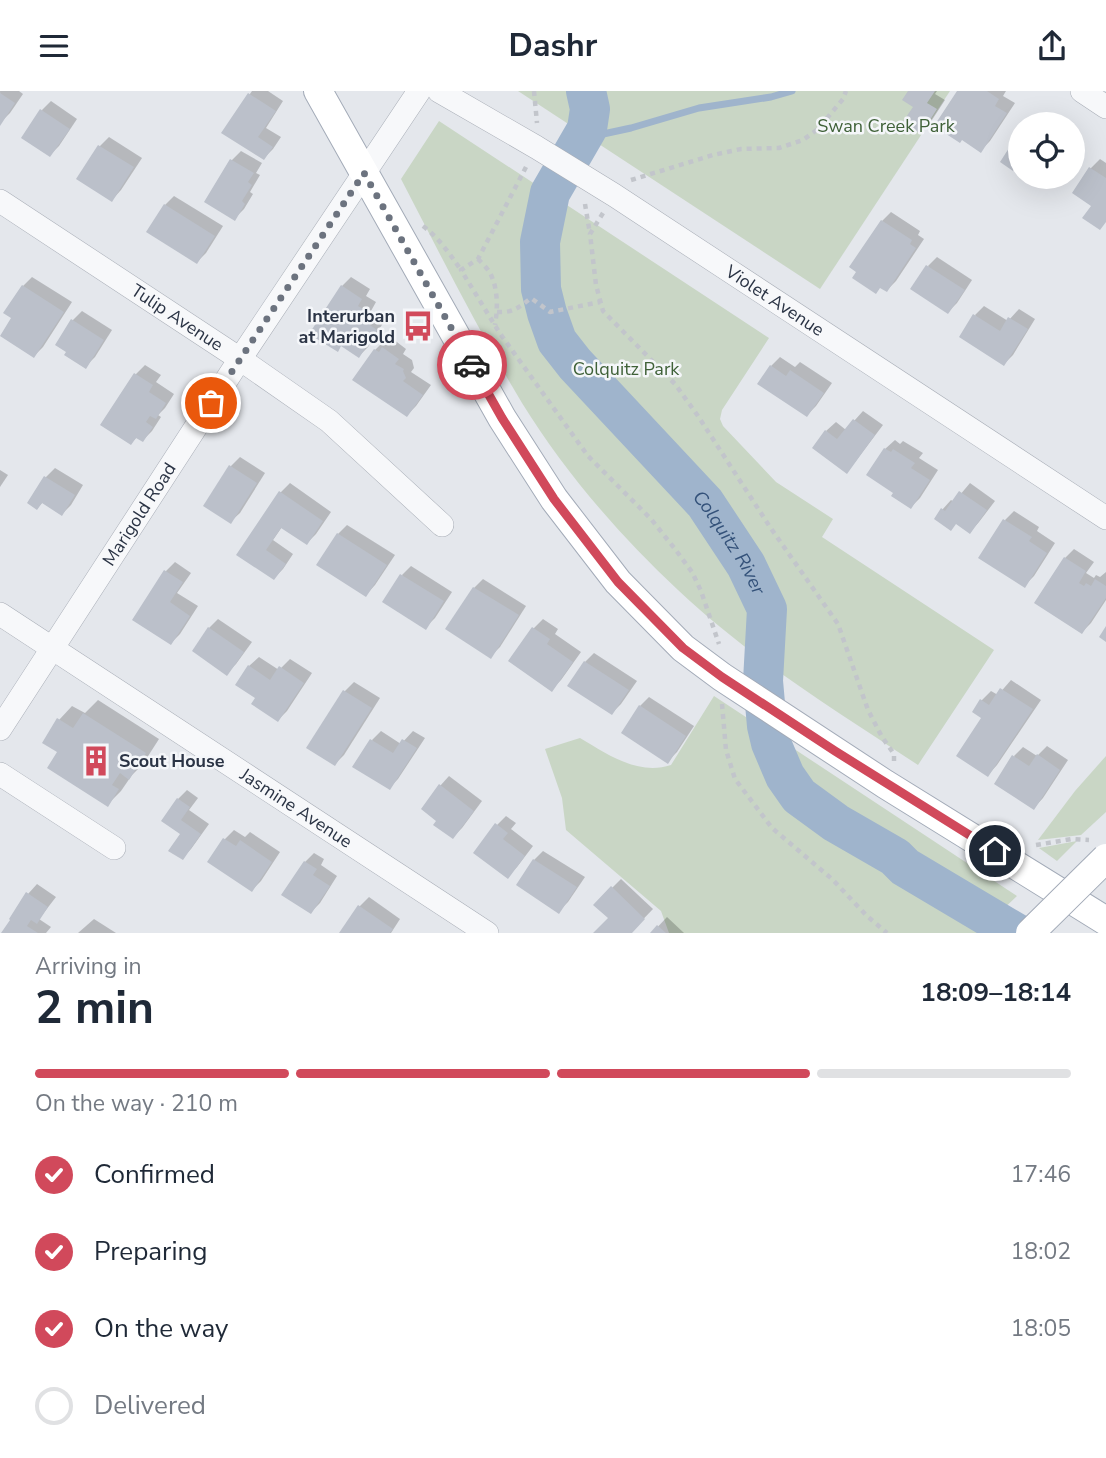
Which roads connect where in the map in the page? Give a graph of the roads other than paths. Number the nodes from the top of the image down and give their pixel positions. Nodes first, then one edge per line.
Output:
1 (318, 91) edge
2 (419, 91) edge
3 (439, 91) edge
4 (1082, 91) edge
5 (1106, 107) edge
6 (364, 173) junction
7 (0, 201) edge
8 (240, 359) junction
9 (1106, 518) edge
10 (442, 525) dead end
11 (0, 614) edge
12 (52, 649) junction
13 (0, 729) edge
14 (0, 774) edge
15 (114, 848) dead end
16 (1101, 850) edge
17 (1106, 921) edge
18 (487, 933) edge
19 (1030, 933) edge

1 - 6 main road
2 - 6 street, Marigold Road
3 - 9 street, Violet Avenue
4 - 5 street
6 - 8 street, Marigold Road
6 - 17 main road
7 - 8 street, Tulip Avenue
8 - 10 street, Tulip Avenue
8 - 12 street, Marigold Road
11 - 12 street, Jasmine Avenue
12 - 13 street, Marigold Road
12 - 18 street, Jasmine Avenue
14 - 15 street
16 - 19 main road, bridge

